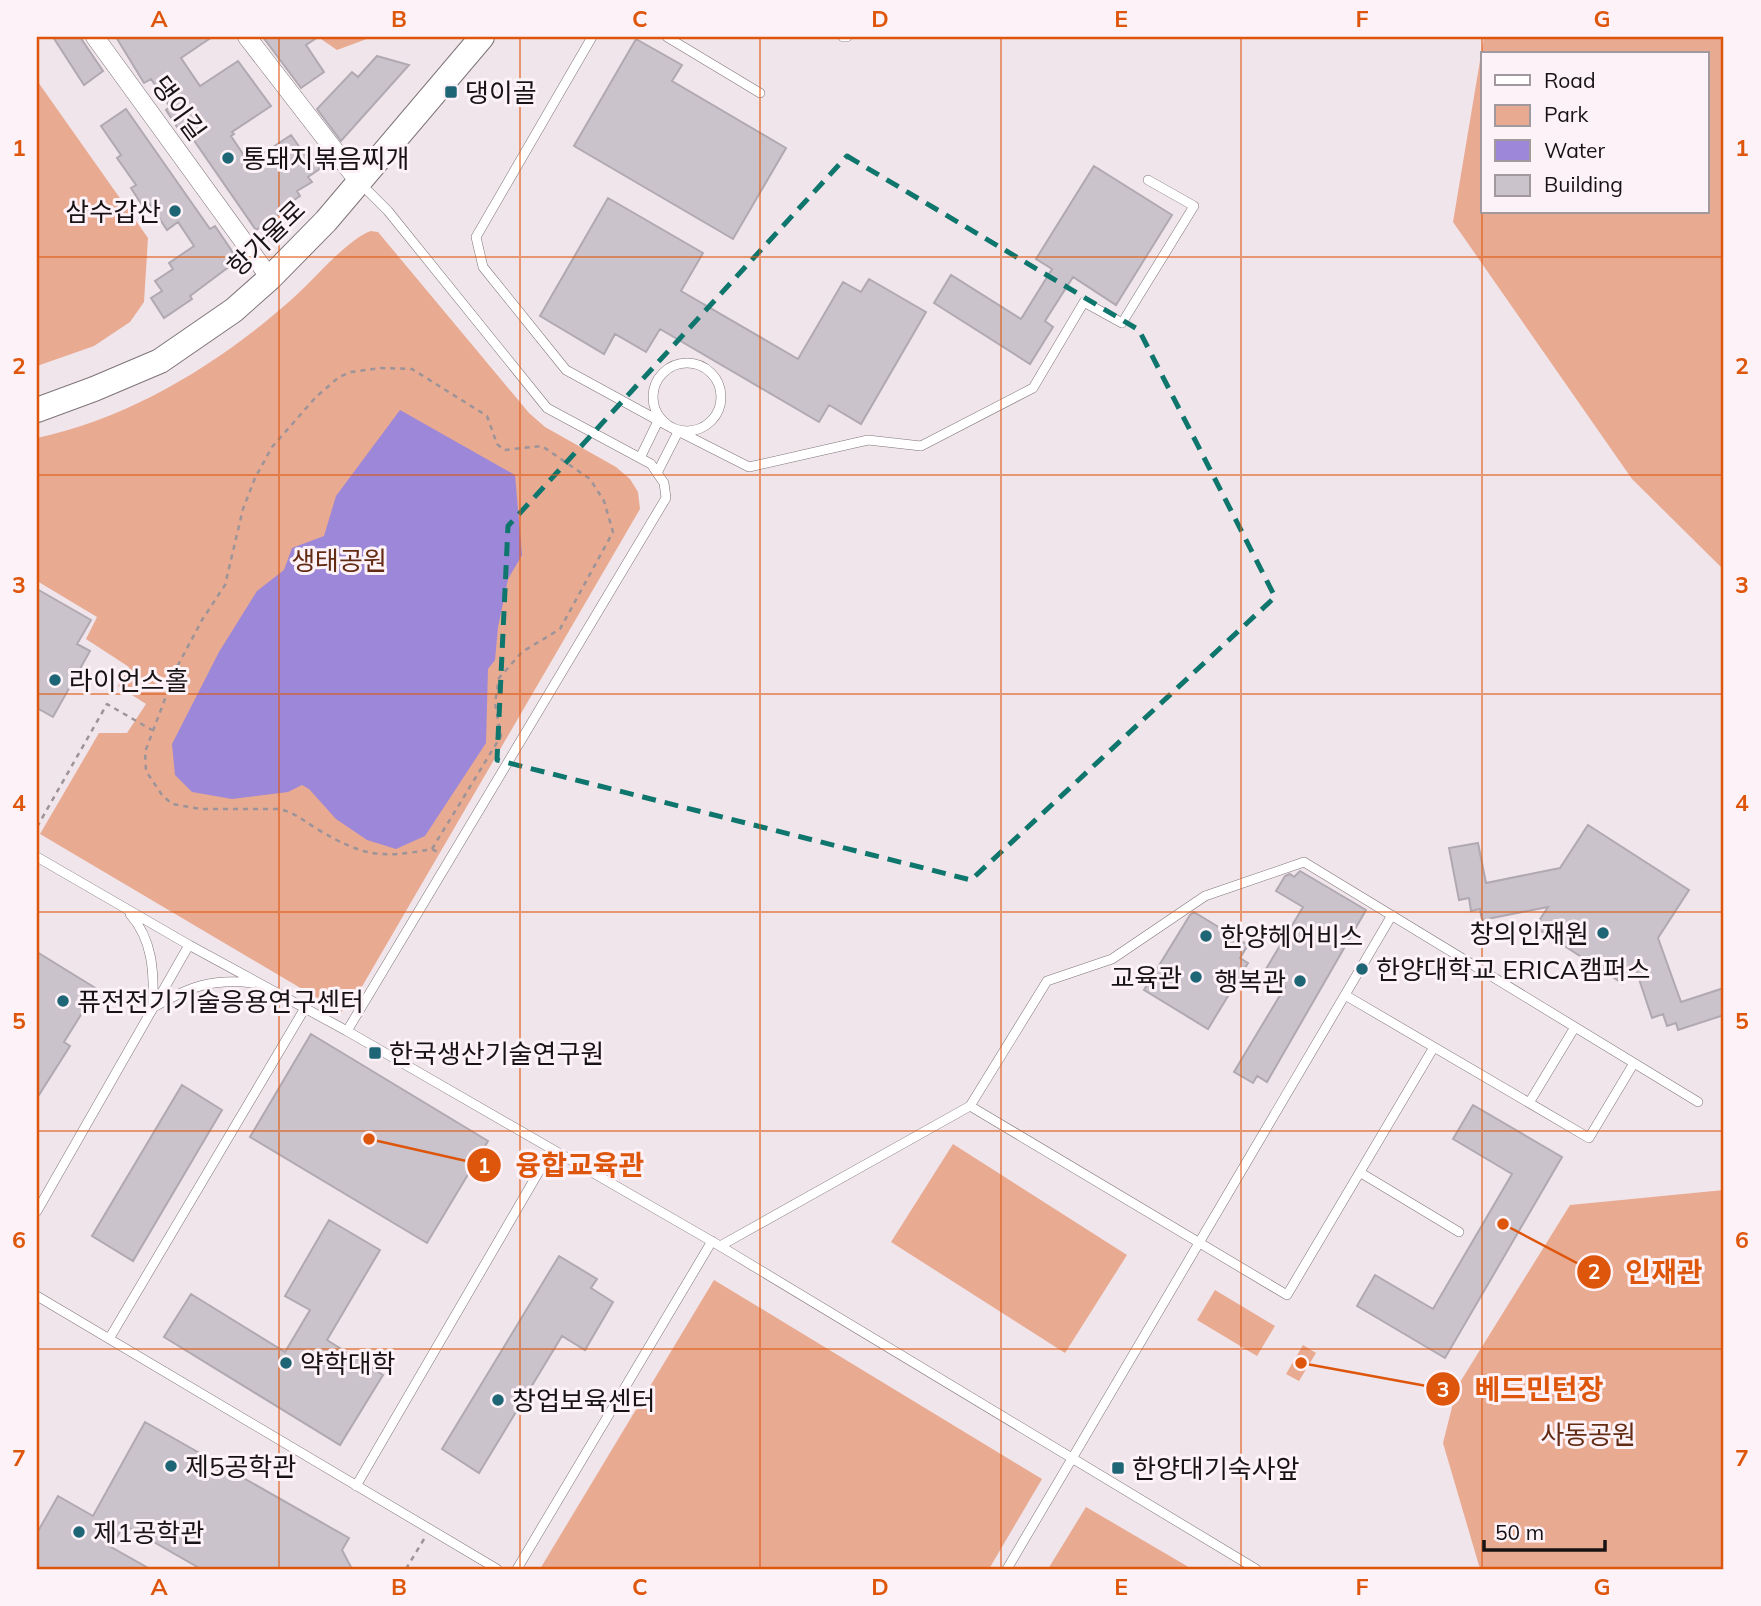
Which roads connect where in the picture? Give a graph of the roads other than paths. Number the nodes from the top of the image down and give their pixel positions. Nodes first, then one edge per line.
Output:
1 (95, 37) edge
2 (247, 37) edge
3 (482, 37) edge
4 (592, 37) edge
5 (667, 37) edge
6 (760, 93) dead end
7 (1148, 180) dead end
8 (359, 182) junction
9 (270, 278) junction
10 (37, 410) edge
11 (658, 421) junction
12 (675, 430) junction
13 (640, 458) junction
14 (657, 473) junction
15 (37, 857) edge
16 (125, 908) junction
17 (1392, 915) junction
18 (189, 944) junction
19 (260, 984) junction
20 (1345, 995) junction
21 (153, 1008) junction
22 (305, 1008) junction
23 (1575, 1027) junction
24 (347, 1031) junction
25 (1434, 1047) junction
26 (1634, 1063) junction
27 (1698, 1102) dead end
28 (1529, 1103) junction
29 (970, 1106) junction
30 (552, 1149) junction
31 (1362, 1173) junction
32 (37, 1211) edge
33 (1458, 1232) dead end
34 (1200, 1243) junction
35 (716, 1244) junction
36 (37, 1296) edge
37 (109, 1339) junction
38 (1072, 1459) junction
39 (356, 1486) junction
40 (497, 1569) edge
41 (517, 1569) edge
42 (1007, 1569) edge
43 (1256, 1569) edge

1 - 9 street, 댕이길
2 - 8 street
3 - 8 main road, 항가울로
4 - 11 lane
5 - 6 lane
7 - 12 lane
8 - 9 main road, 항가울로
8 - 13 lane
9 - 10 main road, 항가울로
11 - 12 lane
11 - 13 lane
12 - 12 lane
12 - 14 lane
13 - 14 lane
14 - 24 lane
15 - 16 lane
16 - 18 lane
16 - 21 lane
17 - 20 lane
17 - 23 lane
17 - 29 lane
18 - 19 lane
18 - 21 lane
19 - 21 lane
19 - 22 lane
20 - 25 lane
20 - 34 lane
21 - 32 lane
22 - 24 lane
22 - 37 lane
23 - 26 lane
23 - 28 lane
24 - 30 lane
25 - 28 lane
25 - 31 lane
26 - 27 lane
26 - 28 lane
29 - 34 lane
29 - 35 lane
30 - 35 lane
30 - 39 lane
31 - 33 lane
31 - 34 lane
34 - 38 lane
35 - 38 lane
35 - 41 lane
36 - 37 lane
37 - 39 lane
38 - 42 lane
38 - 43 lane
39 - 40 lane

